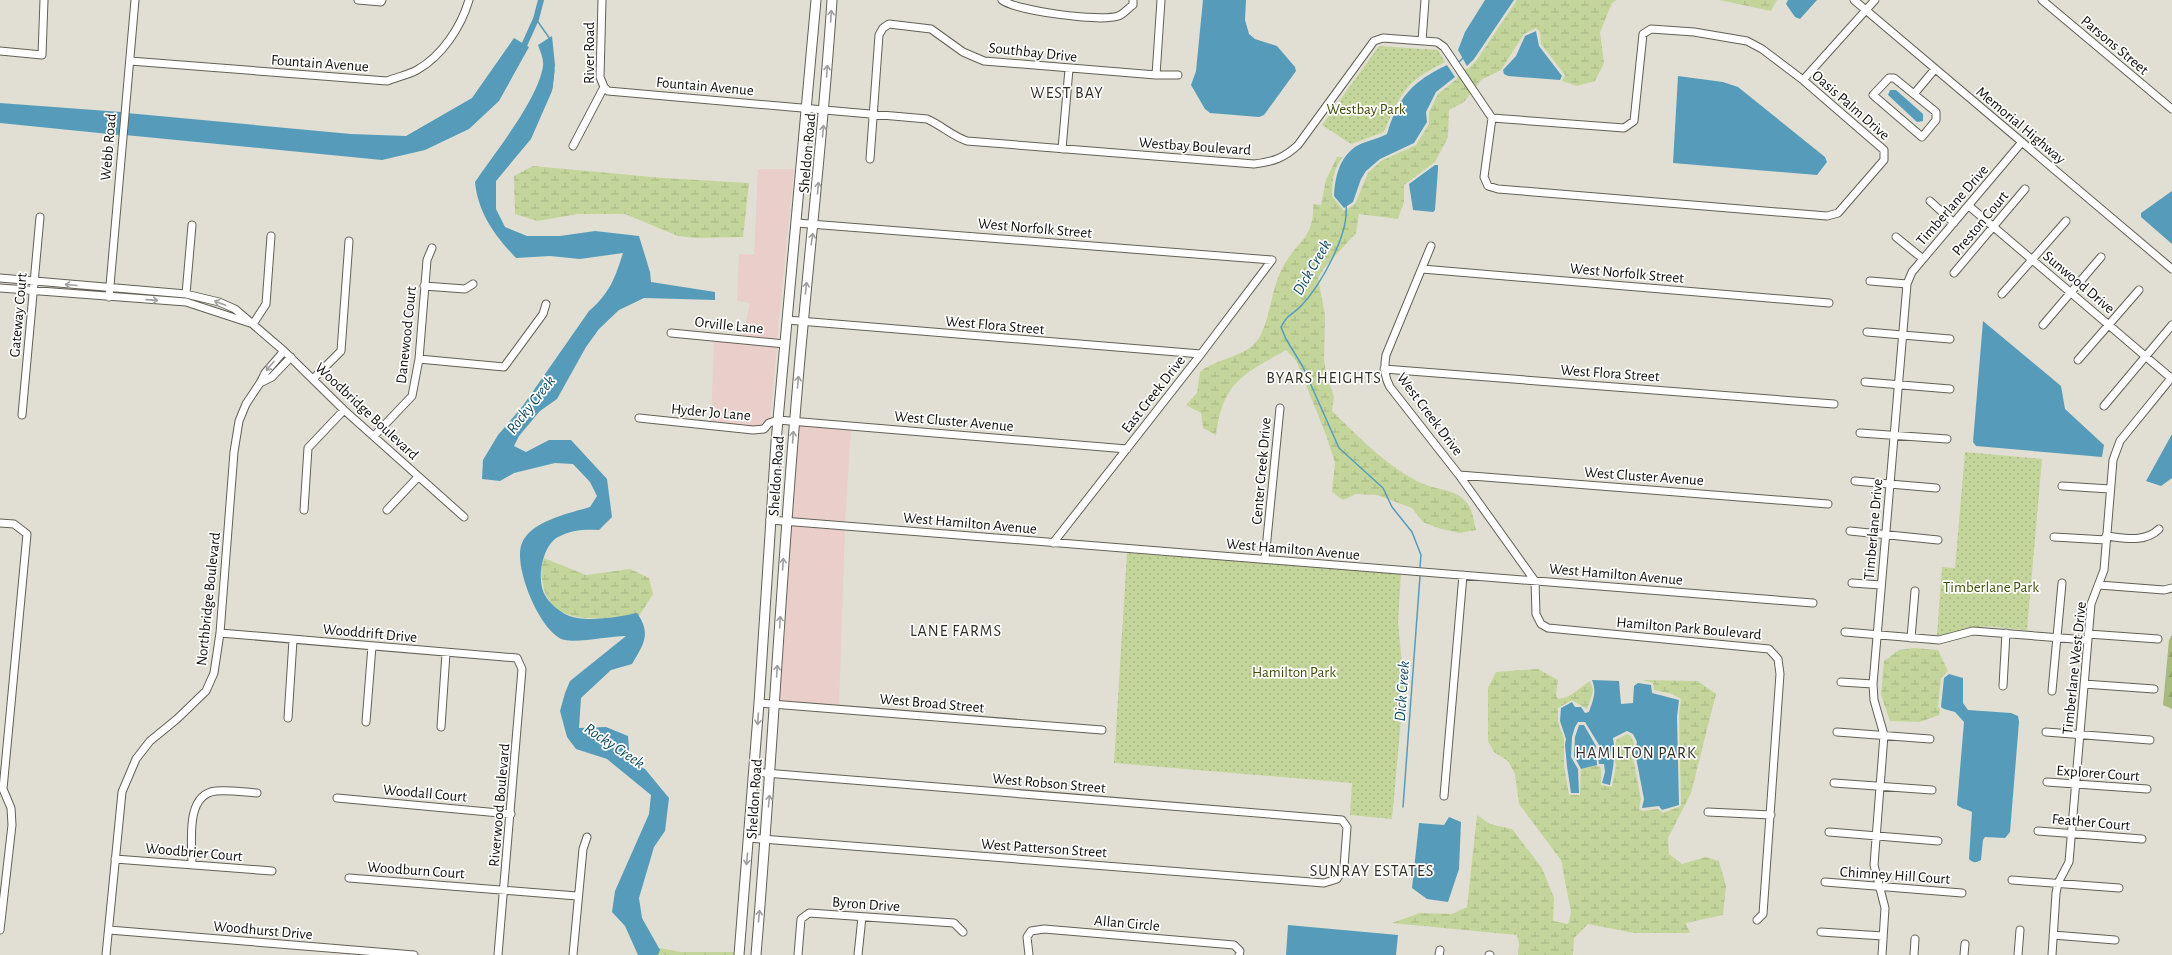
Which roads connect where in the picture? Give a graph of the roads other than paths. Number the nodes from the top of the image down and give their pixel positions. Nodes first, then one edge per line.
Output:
1 (44, 0) edge
2 (135, 0) edge
3 (358, 0) edge
4 (382, 0) edge
5 (469, 0) edge
6 (602, 0) edge
7 (816, 0) edge
8 (832, 0) edge
9 (1002, 0) edge
10 (1133, 0) edge
11 (1160, 0) edge
12 (1425, 0) edge
13 (1854, 0) edge
14 (1876, 0) edge
15 (2042, 0) edge
16 (1865, 10) junction
17 (1422, 41) junction
18 (0, 51) edge
19 (130, 61) junction
20 (1068, 69) junction
21 (1935, 69) junction
22 (1178, 74) dead end
23 (1156, 75) junction
24 (1803, 80) junction
25 (604, 88) junction
26 (1914, 94) junction
27 (806, 107) junction
28 (2172, 109) edge
29 (825, 110) junction
30 (873, 114) junction
31 (1492, 118) junction
32 (2022, 142) junction
33 (573, 146) dead end
34 (1062, 149) junction
35 (870, 159) dead end
36 (2026, 189) dead end
37 (1930, 201) dead end
38 (1969, 206) junction
39 (40, 217) dead end
40 (2066, 221) dead end
41 (797, 223) junction
42 (1954, 223) junction
43 (814, 224) junction
44 (192, 226) dead end
45 (1994, 227) junction
46 (271, 236) dead end
47 (1896, 237) dead end
48 (348, 241) dead end
49 (1431, 246) dead end
50 (432, 248) dead end
51 (2100, 257) dead end
52 (1923, 259) junction
53 (1272, 260) joint
54 (2032, 260) junction
55 (1422, 269) junction
56 (2172, 269) edge
57 (1954, 273) dead end
58 (0, 278) edge
59 (1870, 281) dead end
60 (34, 282) junction
61 (473, 284) dead end
62 (1907, 284) junction
63 (424, 286) junction
64 (0, 288) edge
65 (110, 288) junction
66 (2139, 290) dead end
67 (33, 291) junction
68 (2070, 292) junction
69 (186, 294) junction
70 (2002, 294) dead end
71 (109, 297) junction
72 (1829, 303) dead end
73 (546, 304) dead end
74 (787, 320) junction
75 (802, 322) junction
76 (253, 324) junction
77 (2042, 325) dead end
78 (2108, 325) junction
79 (2172, 325) edge
80 (1867, 332) dead end
81 (671, 333) dead end
82 (1902, 335) junction
83 (1950, 339) dead end
84 (785, 344) junction
85 (284, 351) junction
86 (1201, 354) junction
87 (2146, 356) junction
88 (291, 357) junction
89 (419, 359) junction
90 (2078, 360) dead end
91 (1384, 369) junction
92 (2172, 378) edge
93 (313, 379) junction
94 (1864, 382) dead end
95 (260, 383) junction
96 (1898, 385) junction
97 (1950, 389) dead end
98 (1834, 404) dead end
99 (2104, 406) dead end
100 (1280, 408) dead end
101 (344, 410) junction
102 (22, 415) dead end
103 (639, 418) dead end
104 (778, 420) junction
105 (794, 421) junction
106 (1860, 433) dead end
107 (1894, 435) junction
108 (374, 436) junction
109 (1947, 439) dead end
110 (1127, 449) junction
111 (1459, 475) junction
112 (418, 477) junction
113 (1855, 481) dead end
114 (1890, 485) junction
115 (2062, 486) dead end
116 (1936, 488) dead end
117 (2110, 489) junction
118 (1828, 504) dead end
119 (304, 510) dead end
120 (387, 510) dead end
121 (464, 517) dead end
122 (770, 520) junction
123 (787, 522) junction
124 (0, 523) edge
125 (2159, 529) dead end
126 (1850, 531) dead end
127 (1886, 535) junction
128 (2054, 537) dead end
129 (2106, 538) junction
130 (1938, 540) dead end
131 (1053, 543) junction
132 (1265, 560) junction
133 (1463, 575) junction
134 (1535, 581) junction
135 (1852, 583) dead end
136 (2062, 583) dead end
137 (1881, 585) junction
138 (2099, 585) junction
139 (2172, 588) edge
140 (1915, 590) dead end
141 (765, 602) junction
142 (781, 603) junction
143 (1813, 603) dead end
144 (1844, 632) dead end
145 (220, 633) junction
146 (2006, 633) junction
147 (1877, 635) junction
148 (2056, 637) junction
149 (2088, 637) junction
150 (1911, 638) junction
151 (2158, 639) dead end
152 (293, 640) junction
153 (372, 646) junction
154 (446, 653) junction
155 (517, 658) joint
156 (1841, 682) dead end
157 (1873, 684) junction
158 (2084, 684) junction
159 (2003, 686) dead end
160 (2154, 689) dead end
161 (2052, 691) dead end
162 (759, 703) junction
163 (775, 704) junction
164 (288, 718) dead end
165 (366, 722) dead end
166 (441, 727) dead end
167 (1102, 730) dead end
168 (1837, 732) dead end
169 (2046, 732) dead end
170 (1884, 735) junction
171 (2080, 735) junction
172 (1930, 739) dead end
173 (2150, 740) dead end
174 (754, 772) junction
175 (771, 774) junction
176 (2047, 782) dead end
177 (1834, 783) dead end
178 (2076, 784) junction
179 (1880, 785) junction
180 (2, 789) edge
181 (2147, 789) dead end
182 (1932, 790) dead end
183 (257, 793) dead end
184 (1444, 796) dead end
185 (337, 798) dead end
186 (1708, 812) dead end
187 (511, 814) junction
188 (1771, 815) junction
189 (2038, 831) dead end
190 (1829, 832) dead end
191 (2072, 834) junction
192 (1876, 835) junction
193 (587, 837) dead end
194 (749, 838) junction
195 (2142, 839) dead end
196 (765, 840) junction
197 (1938, 841) dead end
198 (114, 859) junction
199 (192, 864) junction
200 (272, 871) dead end
201 (349, 878) dead end
202 (1337, 879) joint
203 (2012, 880) dead end
204 (1825, 882) dead end
205 (2058, 883) junction
206 (1880, 886) junction
207 (2119, 888) dead end
208 (505, 890) junction
209 (1962, 893) dead end
210 (577, 896) junction
211 (862, 917) junction
212 (1757, 920) dead end
213 (0, 930) edge
214 (109, 930) junction
215 (2020, 930) dead end
216 (963, 932) dead end
217 (1821, 932) dead end
218 (2053, 935) junction
219 (1883, 936) junction
220 (1915, 939) dead end
221 (2115, 940) dead end
222 (1965, 944) dead end
223 (106, 955) edge
224 (414, 955) edge
225 (498, 955) edge
226 (572, 955) edge
227 (739, 955) edge
228 (756, 955) edge
229 (798, 955) edge
230 (858, 955) edge
231 (1029, 955) edge
232 (1239, 955) edge
233 (1882, 955) edge
234 (1914, 955) edge
235 (1964, 955) edge
236 (2018, 955) edge
237 (2052, 955) edge

1 - 18 street
2 - 19 street, Webb Road
3 - 4 street
5 - 19 street, Fountain Avenue
6 - 25 street, River Road
7 - 27 main road, Sheldon Road
29 -> 8 main road, Sheldon Road
9 - 10 street
11 - 23 street
12 - 17 street
13 - 16 street, Memorial Highway
14 - 16 street
15 - 28 street, Parsons Street
16 - 21 street, Memorial Highway
16 - 24 street
17 - 31 street, Westbay Boulevard
17 - 34 street, Westbay Boulevard
19 - 65 street, Webb Road
20 - 23 street, Southbay Drive
20 - 30 street, Southbay Drive
20 - 34 street
21 - 26 street
21 - 32 street, Memorial Highway
22 - 23 street, Southbay Drive
24 - 31 street, Oasis Palm Drive
24 - 31 street, Oasis Palm Drive
25 - 27 street, Fountain Avenue
25 - 33 street, River Road
26 - 26 street
27 - 29 street, Westbay Boulevard
27 - 41 main road, Sheldon Road
29 - 30 street, Westbay Boulevard
43 -> 29 main road, Sheldon Road
30 - 34 street, Westbay Boulevard
30 - 35 street, Southbay Drive
32 - 38 street, Timberlane Drive
32 - 56 street, Memorial Highway
36 - 45 street, Preston Court
37 - 42 street
38 - 42 street, Timberlane Drive
38 - 45 street, Sunwood Drive
39 - 60 street, Gateway Court
40 - 54 street
41 - 43 street, West Norfolk Street
41 - 74 main road, Sheldon Road
42 - 52 street, Timberlane Drive
43 - 53 street, West Norfolk Street
75 -> 43 main road, Sheldon Road
44 - 69 street
45 - 54 street, Sunwood Drive
45 - 57 street, Preston Court
46 - 76 street
47 - 52 street
48 - 93 street
49 - 55 street, West Creek Drive
50 - 63 street, Danewood Court
51 - 68 street
52 - 62 street, Timberlane Drive
53 - 86 street, East Creek Drive
54 - 68 street, Sunwood Drive
54 - 70 street
55 - 72 street, West Norfolk Street
55 - 91 street, West Creek Drive
58 - 60 street, Woodbridge Boulevard
59 - 62 street
65 -> 60 street, Woodbridge Boulevard
60 - 67 street, Gateway Court
61 - 63 street
62 - 82 street, Timberlane Drive
63 - 89 street, Danewood Court
64 - 67 street, Woodbridge Boulevard
65 - 69 street, Woodbridge Boulevard
65 - 71 street, Webb Road
66 - 78 street
67 - 71 street, Woodbridge Boulevard
67 - 102 street, Gateway Court
68 - 77 street
68 - 78 street, Sunwood Drive
76 -> 69 street, Woodbridge Boulevard
71 -> 76 street, Woodbridge Boulevard
73 - 89 street
74 - 75 street, West Flora Street
74 - 84 main road, Sheldon Road
75 - 86 street, West Flora Street
105 -> 75 main road, Sheldon Road
76 - 85 street, Woodbridge Boulevard
78 - 87 street, Sunwood Drive
78 - 90 street
79 - 87 street
80 - 82 street
81 - 84 street, Orville Lane
82 - 83 street
82 - 96 street, Timberlane Drive
84 - 104 main road, Sheldon Road
85 - 88 street, Woodbridge Boulevard
85 -> 95 street, Northbridge Boulevard
86 - 110 street, East Creek Drive
87 - 92 street, Sunwood Drive
87 - 99 street
88 - 93 street, Woodbridge Boulevard
88 - 95 street, Northbridge Boulevard
89 - 108 street, Danewood Court
91 - 98 street, West Flora Street
91 - 111 street, West Creek Drive
92 - 117 street, Timberlane West Drive
93 - 101 street, Woodbridge Boulevard
94 - 96 street
95 - 145 street, Northbridge Boulevard
96 - 97 street
96 - 107 street, Timberlane Drive
100 - 132 street, Center Creek Drive
101 - 108 street, Woodbridge Boulevard
101 - 119 street
103 - 104 street, Hyder Jo Lane
104 - 105 street, West Cluster Avenue
104 - 122 main road, Sheldon Road
105 - 110 street, West Cluster Avenue
123 -> 105 main road, Sheldon Road
106 - 107 street
107 - 109 street
107 - 114 street, Timberlane Drive
108 - 112 street, Woodbridge Boulevard
110 - 131 street, East Creek Drive
111 - 118 street, West Cluster Avenue
111 - 134 street, West Creek Drive
112 - 120 street
112 - 121 street, Woodbridge Boulevard
113 - 114 street
114 - 116 street
114 - 127 street, Timberlane Drive
115 - 117 street
117 - 129 street, Timberlane West Drive
122 - 123 street, West Hamilton Avenue
122 - 141 main road, Sheldon Road
123 - 131 street, West Hamilton Avenue
142 -> 123 main road, Sheldon Road
124 - 180 street
125 - 129 street
126 - 127 street
127 - 130 street
127 - 137 street, Timberlane Drive
128 - 129 street
129 - 138 street, Timberlane West Drive
131 - 132 street, West Hamilton Avenue
132 - 133 street, West Hamilton Avenue
133 - 134 street, West Hamilton Avenue
133 - 184 street
134 - 143 street, West Hamilton Avenue
134 - 188 street, Hamilton Park Boulevard
135 - 137 street
136 - 148 street
137 - 147 street, Timberlane Drive
138 - 139 street
138 - 149 street, Timberlane West Drive
140 - 150 street
141 - 142 main road
141 - 162 main road, Sheldon Road
163 -> 142 main road, Sheldon Road
144 - 147 street
145 - 152 street, Wooddrift Drive
145 - 198 street, Northbridge Boulevard
146 - 148 street
146 - 150 street
146 - 159 street
147 - 150 street
147 - 157 street, Timberlane Drive
148 - 149 street
148 - 161 street
149 - 151 street
149 - 158 street, Timberlane West Drive
152 - 153 street, Wooddrift Drive
152 - 164 street
153 - 154 street, Wooddrift Drive
153 - 165 street
154 - 155 street, Wooddrift Drive
154 - 166 street
155 - 187 street, Riverwood Boulevard
156 - 157 street
157 - 170 street, Timberlane Drive
158 - 160 street
158 - 171 street, Timberlane West Drive
162 - 163 street, West Broad Street
162 -> 174 main road, Sheldon Road
163 - 167 street, West Broad Street
163 - 175 main road, Sheldon Road
168 - 170 street
169 - 171 street
170 - 172 street
170 - 179 street, Timberlane Drive
171 - 173 street
171 - 178 street, Timberlane West Drive
174 - 175 street, West Robson Street
174 - 194 main road, Sheldon Road
196 -> 175 main road, Sheldon Road
175 - 202 street, West Robson Street
176 - 178 street, Explorer Court
177 - 179 street
178 - 181 street, Explorer Court
178 - 191 street, Timberlane West Drive
179 - 182 street
179 - 192 street, Timberlane Drive
180 - 213 street
183 - 199 street
185 - 187 street, Woodall Court
186 - 188 street
187 - 208 street, Riverwood Boulevard
188 - 212 street, Hamilton Park Boulevard
189 - 191 street, Feather Court
190 - 192 street
191 - 195 street, Feather Court
191 - 205 street, Timberlane West Drive
192 - 197 street
192 - 206 street, Timberlane Drive
193 - 210 street
194 - 196 street, West Patterson Street
194 -> 227 main road, Sheldon Road
196 - 202 street, West Patterson Street
228 -> 196 main road, Sheldon Road
198 - 199 street, Woodbrier Court
198 - 214 street, Northbridge Boulevard
199 - 200 street, Woodbrier Court
201 - 208 street, Woodburn Court
203 - 205 street
204 - 206 street, Chimney Hill Court
205 - 207 street
205 - 218 street, Timberlane West Drive
206 - 209 street, Chimney Hill Court
206 - 219 street, Timberlane Drive
208 - 210 street, Woodburn Court
208 - 225 street, Riverwood Boulevard
210 - 226 street
211 - 216 street, Byron Drive
211 - 229 street, Byron Drive
211 - 230 street
214 - 223 street, Northbridge Boulevard
214 - 224 street, Woodhurst Drive
215 - 236 street
217 - 219 street
218 - 221 street
218 - 237 street, Timberlane West Drive
219 - 233 street, Timberlane Drive
220 - 234 street
222 - 235 street
231 - 232 street, Allan Circle

